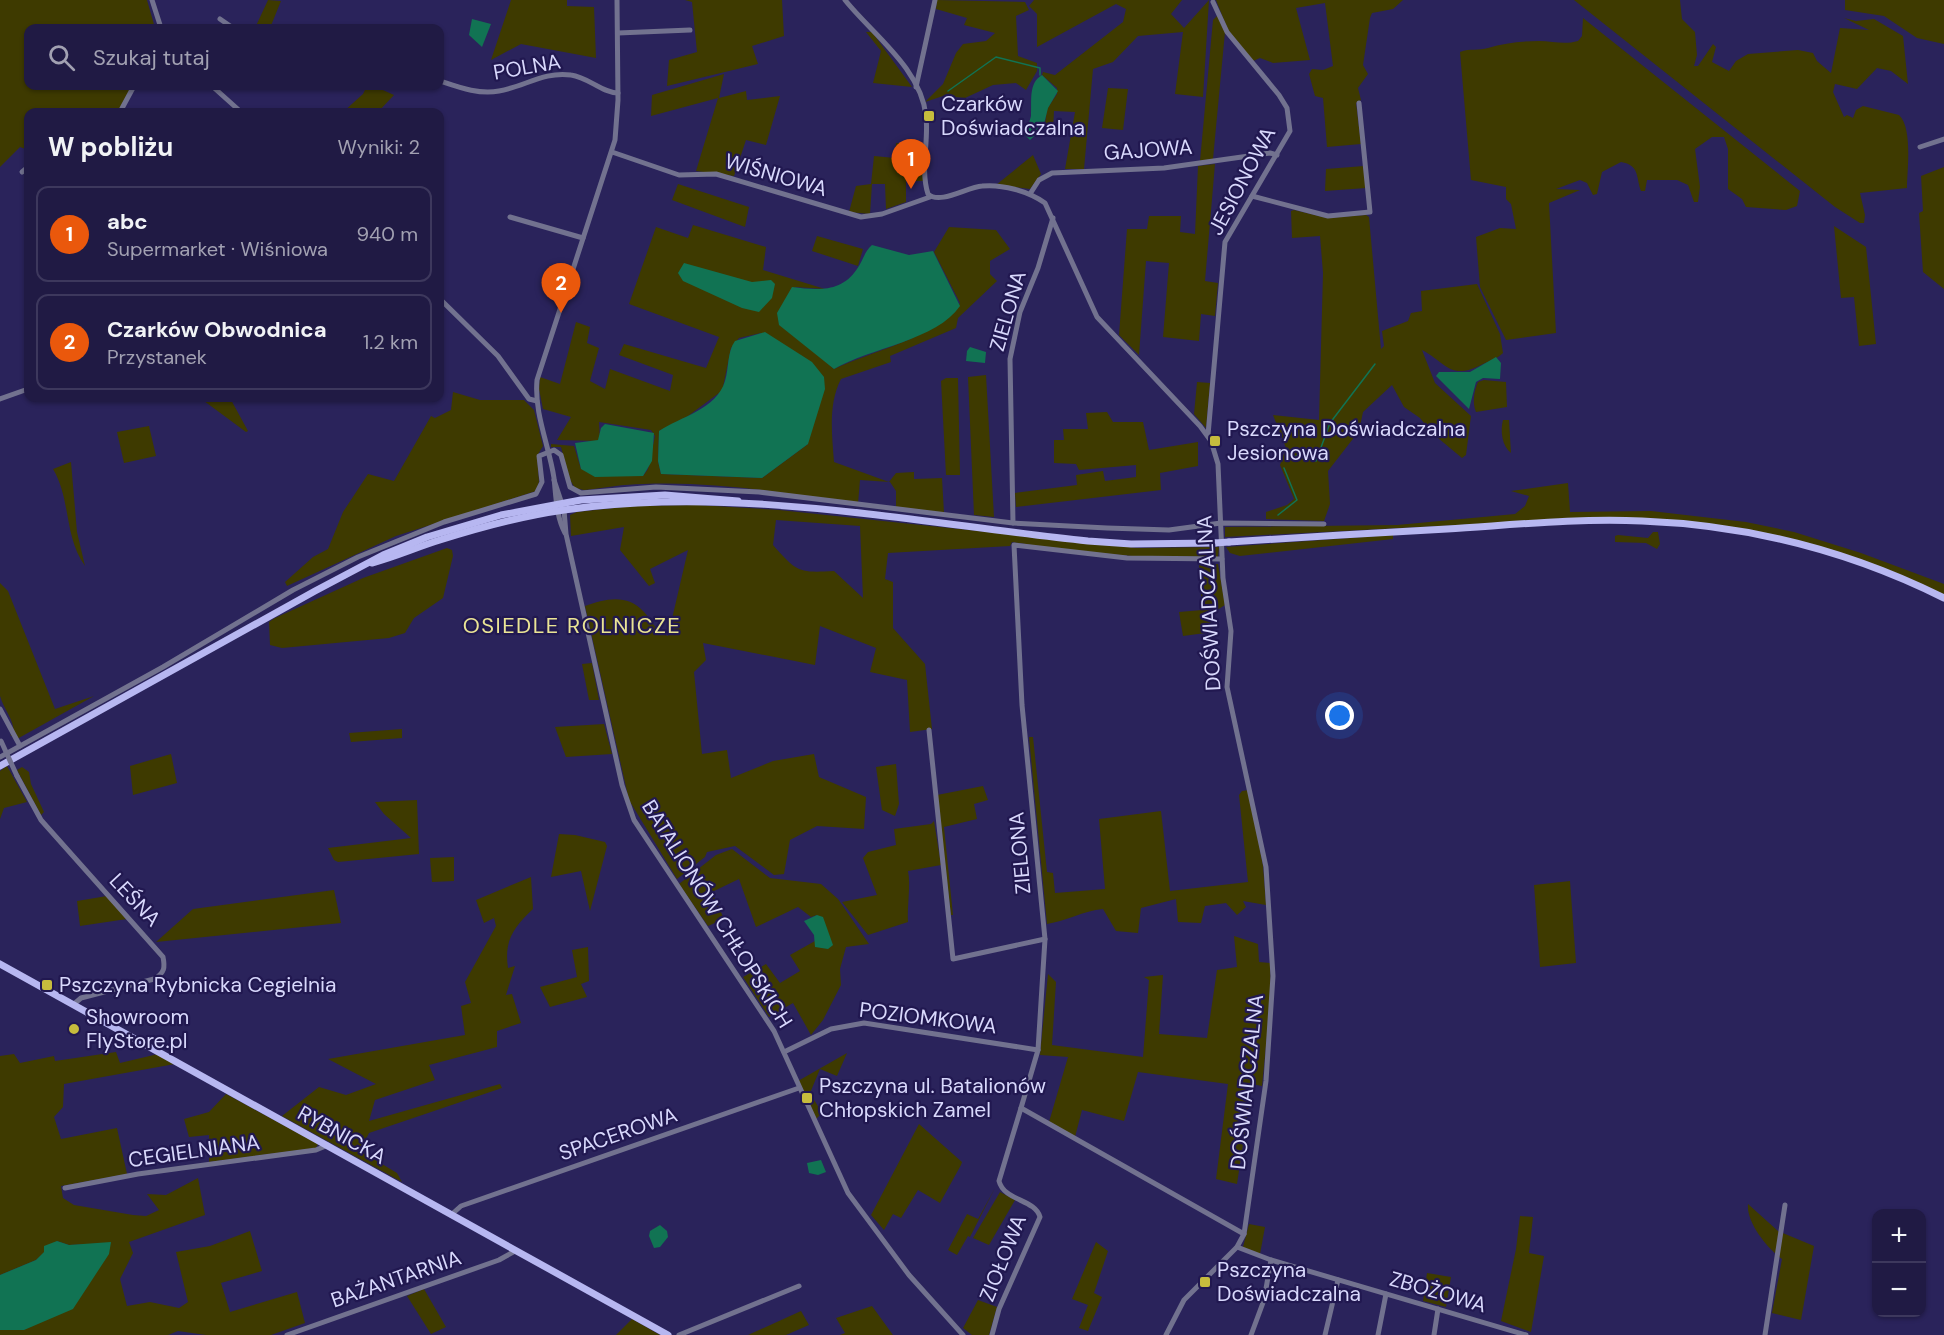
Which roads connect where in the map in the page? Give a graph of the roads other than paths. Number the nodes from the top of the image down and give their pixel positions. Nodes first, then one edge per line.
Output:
1 (152, 0) edge
2 (617, 0) edge
3 (845, 0) edge
4 (935, 0) edge
5 (1213, 2) dead end
6 (220, 19) dead end
7 (160, 24) edge
8 (227, 24) edge
9 (690, 30) dead end
10 (618, 33) junction
11 (444, 82) edge
12 (916, 87) junction
13 (132, 90) edge
14 (217, 90) edge
15 (219, 92) joint
16 (618, 93) junction
17 (1359, 102) dead end
18 (122, 108) edge
19 (237, 108) edge
20 (1944, 139) edge
21 (1920, 147) dead end
22 (612, 152) junction
23 (1277, 155) junction
24 (1030, 194) junction
25 (1252, 196) junction
26 (930, 197) junction
27 (510, 217) dead end
28 (1053, 218) junction
29 (583, 238) junction
30 (444, 302) edge
31 (24, 390) edge
32 (0, 399) edge
33 (537, 402) junction
34 (1208, 435) junction
35 (548, 451) junction
36 (560, 507) junction
37 (1013, 523) junction
38 (1221, 523) junction
39 (1324, 524) dead end
40 (1222, 560) junction
41 (1944, 598) edge
42 (0, 709) edge
43 (929, 730) dead end
44 (0, 740) edge
45 (20, 746) junction
46 (0, 757) edge
47 (0, 766) edge
48 (1045, 939) junction
49 (0, 964) edge
50 (74, 1004) junction
51 (1038, 1050) junction
52 (784, 1052) junction
53 (799, 1088) junction
54 (1022, 1108) junction
55 (328, 1145) junction
56 (65, 1188) dead end
57 (1785, 1205) dead end
58 (451, 1215) junction
59 (1244, 1234) junction
60 (1237, 1247) junction
61 (515, 1251) junction
62 (1271, 1260) junction
63 (1338, 1280) junction
64 (799, 1286) dead end
65 (1386, 1293) junction
66 (1438, 1309) junction
67 (287, 1335) edge
68 (667, 1335) edge
69 (679, 1335) edge
70 (963, 1335) edge
71 (992, 1335) edge
72 (1166, 1335) edge
73 (1251, 1335) edge
74 (1325, 1335) edge
75 (1378, 1335) edge
76 (1434, 1335) edge
77 (1526, 1335) edge
78 (1765, 1335) edge

1 - 7 street
2 - 10 street, BATALIONÓW CHŁOPSKICH
3 - 12 street
4 - 12 street
5 - 23 street, JESIONOWA
6 - 8 street
9 - 10 street
10 - 16 street, BATALIONÓW CHŁOPSKICH
11 - 16 street, POLNA
12 - 26 street
13 - 18 street
14 - 15 street
15 - 19 street
16 - 22 street, BATALIONÓW CHŁOPSKICH
17 - 25 street
20 - 21 street
22 - 26 street, WIŚNIOWA
22 - 29 street, BATALIONÓW CHŁOPSKICH
23 - 24 street, GAJOWA
23 - 25 street, JESIONOWA
24 - 26 street
24 - 28 street, DOŚWIADCZALNA
25 - 34 street, JESIONOWA
27 - 29 street
28 - 34 street, DOŚWIADCZALNA
28 - 37 street, ZIELONA
29 - 33 street, BATALIONÓW CHŁOPSKICH
30 - 33 street
31 - 32 street
33 - 35 street, BATALIONÓW CHŁOPSKICH
34 - 38 street, DOŚWIADCZALNA
35 - 36 street, BATALIONÓW CHŁOPSKICH
35 - 37 street
35 - 45 street
36 - 41 main road, bridge
36 - 47 main road
36 - 52 street, BATALIONÓW CHŁOPSKICH
37 - 38 street
38 - 39 street
38 - 40 street, DOŚWIADCZALNA
40 - 48 street, ZIELONA
40 - 59 street, DOŚWIADCZALNA
42 - 45 street
43 - 48 street
44 - 50 street, LEŚNA, bridge
45 - 46 street
48 - 51 street, ZIELONA
49 - 50 main road, RYBNICKA
50 - 55 main road, RYBNICKA
51 - 52 street, POZIOMKOWA
51 - 54 street, ZIELONA
52 - 53 street, BATALIONÓW CHŁOPSKICH
53 - 58 street, SPACEROWA
53 - 70 street, BATALIONÓW CHŁOPSKICH
54 - 59 street
54 - 71 street, ZIOŁOWA
55 - 56 street, CEGIELNIANA
55 - 58 main road, RYBNICKA
57 - 78 street
58 - 61 main road, RYBNICKA
59 - 60 street, DOŚWIADCZALNA
60 - 62 street, ZBOŻOWA
60 - 72 street, DOŚWIADCZALNA
61 - 67 street, BAŻANTARNIA
61 - 68 main road, RYBNICKA
62 - 63 street, ZBOŻOWA
62 - 73 street
63 - 65 street, ZBOŻOWA
63 - 74 street
64 - 69 street
65 - 66 street, ZBOŻOWA
65 - 75 street
66 - 76 street
66 - 77 street, ZBOŻOWA

